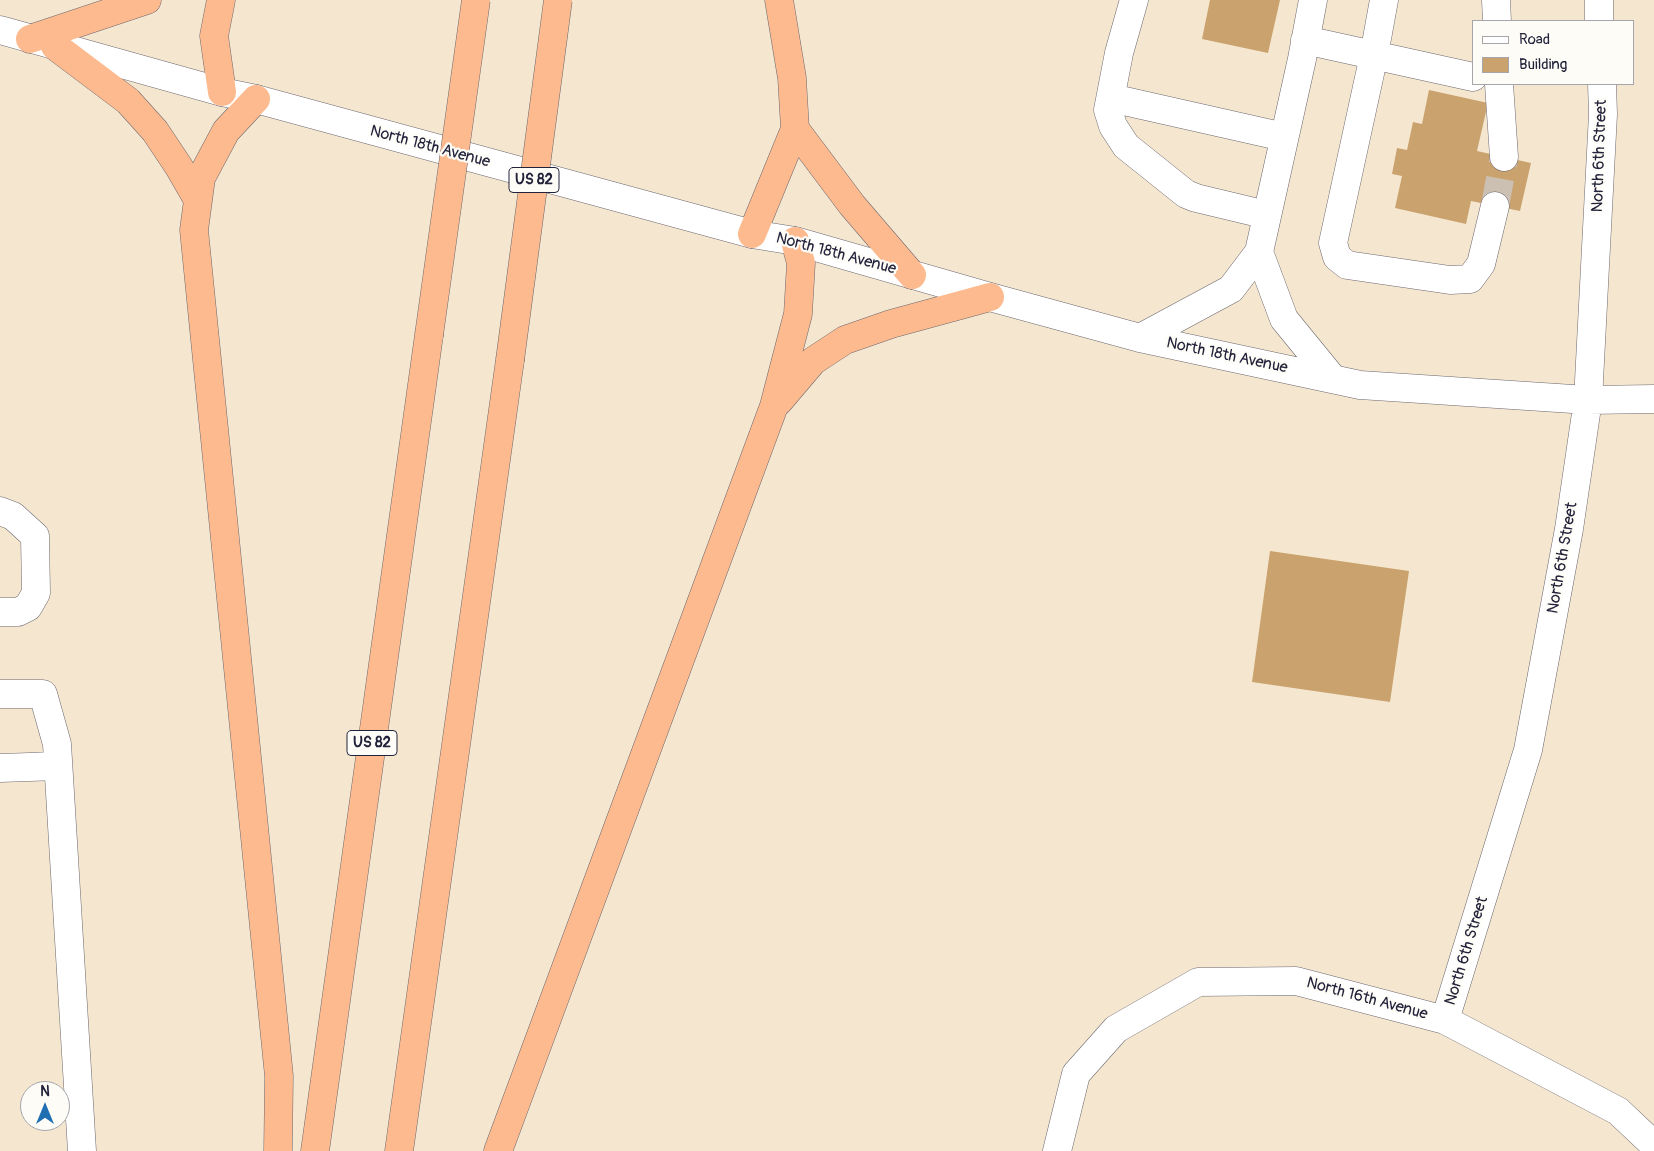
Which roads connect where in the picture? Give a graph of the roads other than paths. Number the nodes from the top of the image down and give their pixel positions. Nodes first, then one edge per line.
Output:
1 (146, 0) edge
2 (221, 0) edge
3 (476, 0) edge
4 (558, 0) edge
5 (779, 0) edge
6 (1134, 0) edge
7 (1313, 0) edge
8 (1384, 0) edge
9 (1496, 0) edge
10 (1598, 0) edge
11 (1497, 20) edge
12 (1600, 20) edge
13 (0, 30) edge
14 (30, 39) junction
15 (1306, 40) junction
16 (56, 46) junction
17 (1374, 55) junction
18 (1472, 77) edge
19 (1499, 85) edge
20 (1602, 85) edge
21 (222, 92) junction
22 (1111, 98) junction
23 (256, 100) junction
24 (795, 129) junction
25 (1284, 138) junction
26 (1504, 157) tunnel mouth
27 (198, 200) junction
28 (1495, 206) tunnel mouth
29 (1267, 214) junction
30 (752, 234) junction
31 (795, 241) junction
32 (1259, 252) junction
33 (912, 275) junction
34 (990, 297) junction
35 (1140, 338) junction
36 (1333, 379) junction
37 (1654, 398) edge
38 (1588, 400) junction
39 (774, 406) junction
40 (0, 511) edge
41 (0, 612) edge
42 (0, 694) edge
43 (58, 766) junction
44 (0, 768) edge
45 (1445, 1020) junction
46 (1654, 1145) edge
47 (82, 1151) edge
48 (278, 1151) edge
49 (315, 1151) edge
50 (399, 1151) edge
51 (498, 1151) edge
52 (1057, 1151) edge

1 - 14 highway
2 - 21 highway
3 - 49 highway, US 82, bridge
4 - 50 highway, US 82, bridge
5 - 24 highway
6 - 22 street
7 - 15 street
8 - 17 street
9 - 11 street
10 - 12 street
13 - 14 street, North 18th Avenue
14 - 16 street, North 18th Avenue
15 - 17 street
15 - 25 street
16 - 21 street, North 18th Avenue
16 - 27 highway
17 - 18 street
17 - 28 street
19 - 26 street
20 - 38 street, North 6th Street
21 - 23 street, North 18th Avenue
22 - 25 street
22 - 29 street
23 - 27 highway
23 - 30 street, North 18th Avenue
24 - 30 highway
24 - 33 highway
25 - 29 street
27 - 48 highway
29 - 32 street
30 - 31 street, North 18th Avenue
31 - 33 street, North 18th Avenue
31 - 39 highway
32 - 35 street
32 - 36 street
33 - 34 street, North 18th Avenue
34 - 35 street, North 18th Avenue
34 - 39 highway
35 - 36 street, North 18th Avenue
36 - 38 street, North 18th Avenue
37 - 38 street, North 18th Avenue
38 - 45 street, North 6th Street
39 - 51 highway
40 - 41 street
42 - 43 street
43 - 44 street
43 - 47 street
45 - 46 street, North 16th Avenue
45 - 52 street, North 16th Avenue

